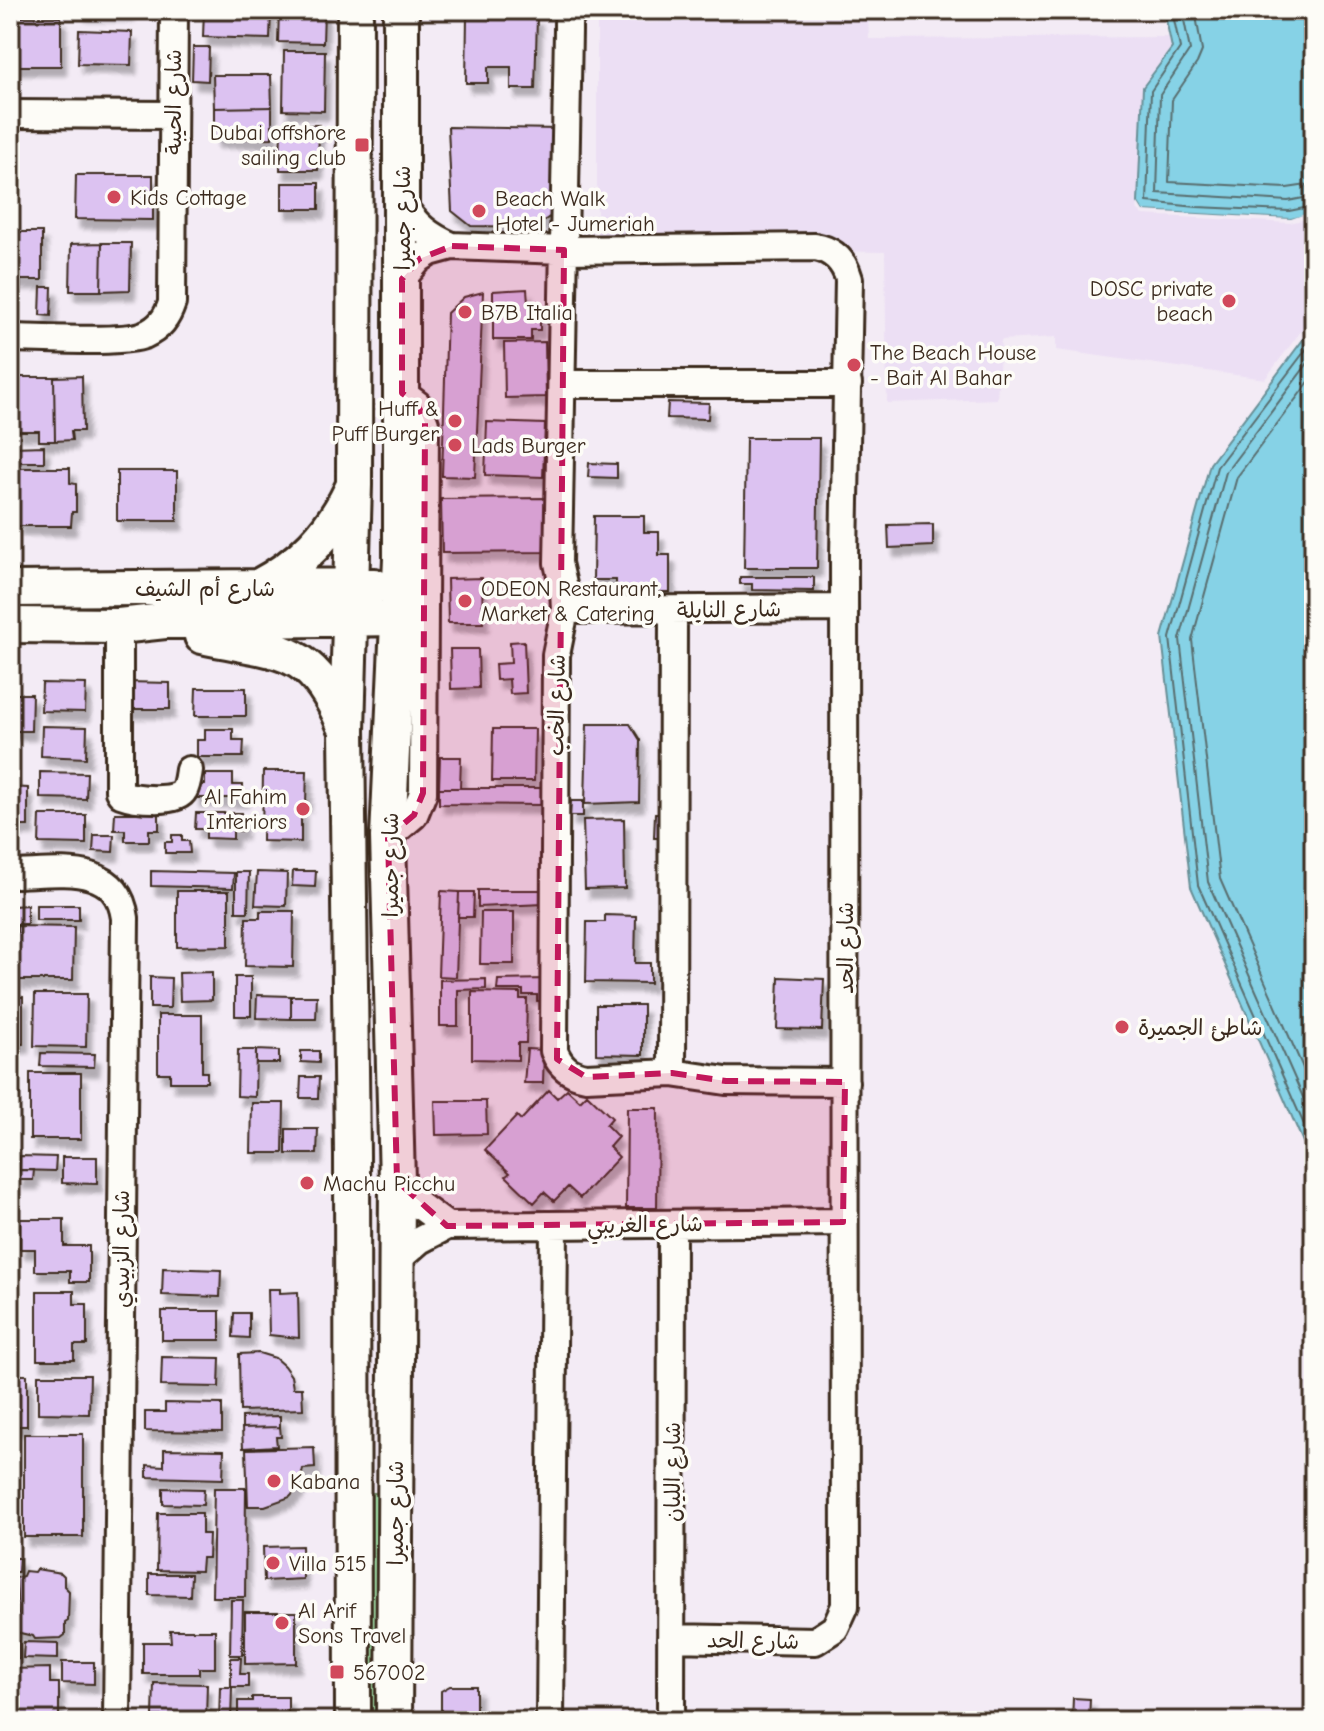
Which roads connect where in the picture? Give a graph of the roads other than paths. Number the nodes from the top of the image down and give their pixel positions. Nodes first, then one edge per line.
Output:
1 (174, 10) edge
2 (355, 10) edge
3 (401, 10) edge
4 (574, 10) edge
5 (10, 114) edge
6 (172, 115) junction
7 (403, 205) junction
8 (452, 246) junction
9 (564, 250) junction
10 (402, 279) junction
11 (10, 338) edge
12 (562, 384) junction
13 (848, 384) junction
14 (402, 393) junction
15 (354, 485) junction
16 (258, 587) junction
17 (10, 589) edge
18 (399, 601) junction
19 (350, 603) junction
20 (844, 608) junction
21 (565, 610) junction
22 (673, 610) junction
23 (165, 621) junction
24 (10, 625) edge
25 (119, 626) junction
26 (347, 730) junction
27 (189, 770) dead end
28 (388, 837) junction
29 (10, 874) edge
30 (672, 1073) junction
31 (845, 1082) junction
32 (397, 1181) junction
33 (843, 1222) junction
34 (672, 1224) junction
35 (554, 1225) junction
36 (447, 1226) junction
37 (397, 1260) junction
38 (671, 1638) junction
39 (117, 1721) edge
40 (353, 1721) edge
41 (394, 1721) edge
42 (550, 1721) edge
43 (671, 1721) edge

1 - 6 street, شارع الحيبة
2 - 15 main road, شارع جميرا
3 - 7 main road, شارع جميرا
4 - 9 street, شارع الخب
5 - 6 street
6 - 11 street, شارع الحيبة
7 - 8 street
7 - 10 main road, شارع جميرا
8 - 9 street
8 - 10 street
9 - 12 street, شارع الخب
9 - 13 street, شارع الحد
10 - 14 main road, شارع جميرا
12 - 13 street
12 - 21 street, شارع الخب
13 - 20 street, شارع الحد
14 - 18 main road, شارع جميرا
14 - 28 street
15 - 16 main road
15 - 19 main road, شارع جميرا
16 - 17 main road, شارع أم الشيف
16 - 19 main road, شارع أم الشيف
18 - 19 main road, شارع أم الشيف
18 - 28 main road, شارع جميرا
19 - 23 main road, شارع أم الشيف
19 - 26 main road, شارع جميرا
20 - 22 street, شارع النايلة
20 - 31 street, شارع الحد
21 - 22 street, شارع النايلة
21 - 30 street, شارع الخب
22 - 30 street
23 - 25 main road, شارع أم الشيف
23 - 26 main road
24 - 25 main road, شارع أم الشيف
25 - 27 street
26 - 40 main road, شارع جميرا
28 - 32 main road, شارع جميرا
29 - 39 street, شارع الزبيدي
30 - 31 street, شارع الخب
31 - 33 street, شارع الحد
32 - 36 street
32 - 37 main road, شارع جميرا
33 - 34 street, شارع الغريبي
33 - 38 street, شارع الحد
34 - 35 street, شارع الغريبي
34 - 38 street, شارع الليان
35 - 36 street, شارع الغريبي
35 - 42 street
36 - 37 street
37 - 41 main road, شارع جميرا
38 - 43 street, شارع الليان

